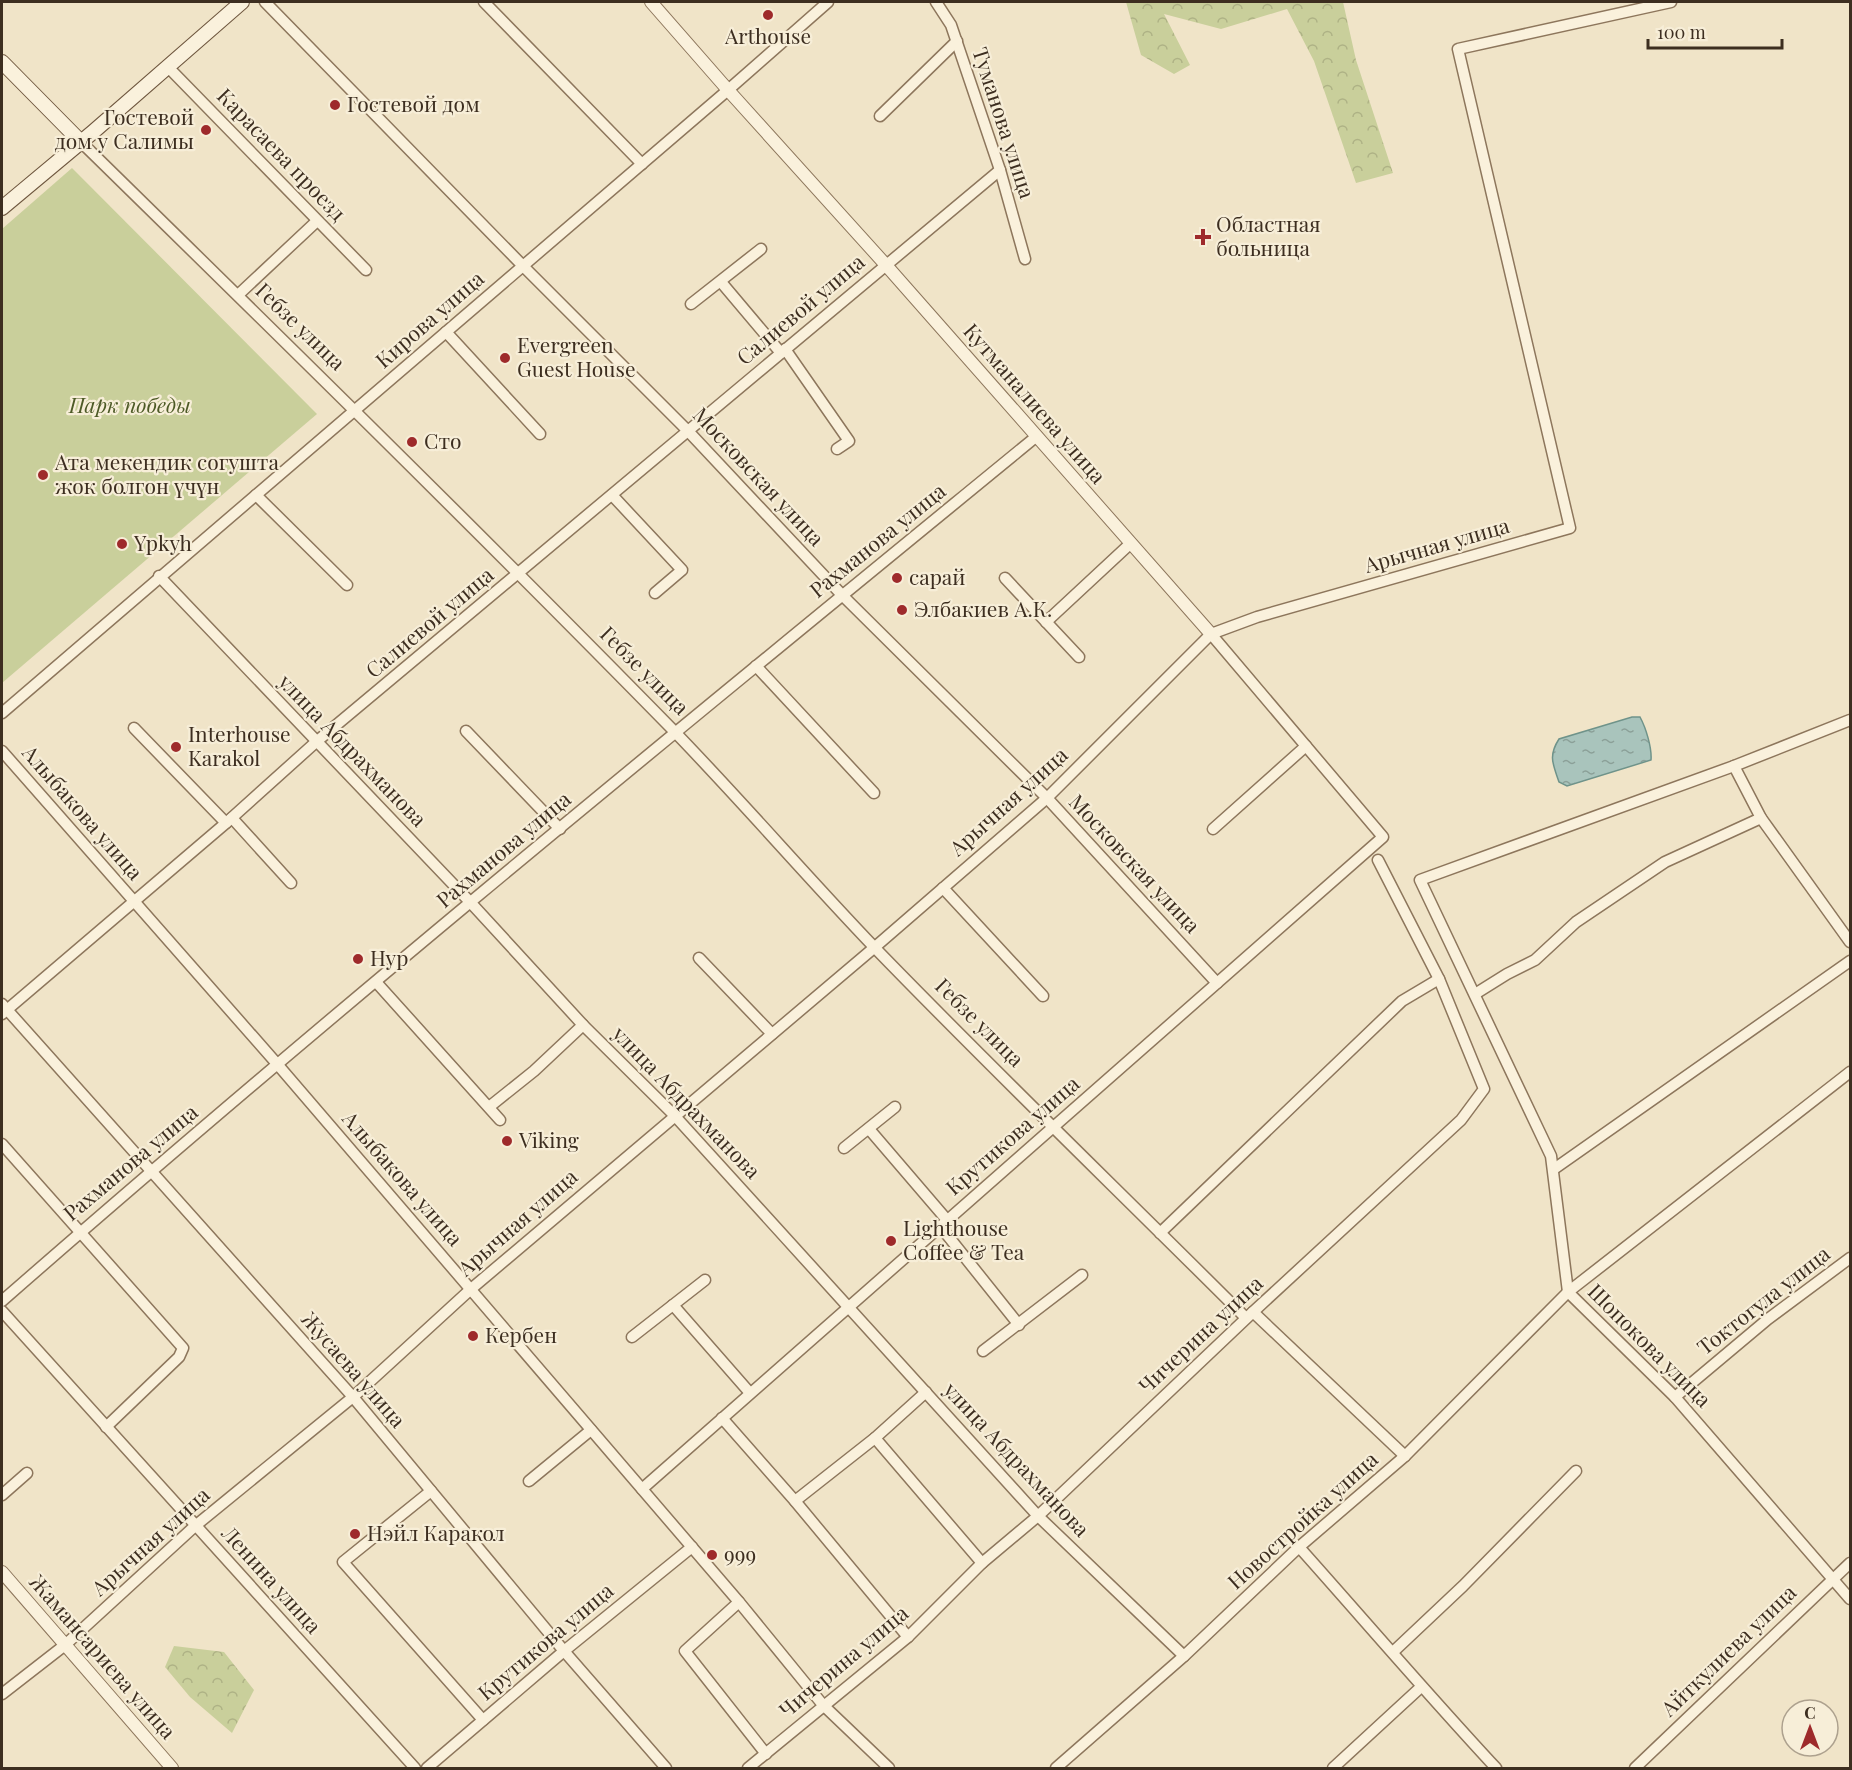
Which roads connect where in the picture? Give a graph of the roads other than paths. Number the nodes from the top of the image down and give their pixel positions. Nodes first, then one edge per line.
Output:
1 (242, 2) edge
2 (265, 2) edge
3 (484, 2) edge
4 (651, 2) edge
5 (828, 2) edge
6 (936, 2) edge
7 (1671, 2) edge
8 (957, 41) junction
9 (2, 62) edge
10 (167, 66) junction
11 (728, 90) junction
12 (880, 116) dead end
13 (81, 142) junction
14 (642, 164) junction
15 (1000, 170) junction
16 (2, 208) edge
17 (317, 221) junction
18 (761, 249) dead end
19 (1025, 259) dead end
20 (885, 264) junction
21 (523, 266) junction
22 (366, 270) dead end
23 (721, 282) junction
24 (238, 295) junction
25 (691, 304) dead end
26 (446, 332) junction
27 (783, 351) junction
28 (355, 410) junction
29 (688, 431) junction
30 (540, 434) dead end
31 (1036, 436) junction
32 (837, 449) dead end
33 (256, 495) junction
34 (612, 495) junction
35 (1131, 543) junction
36 (519, 574) junction
37 (159, 576) junction
38 (1005, 578) dead end
39 (347, 585) dead end
40 (655, 593) dead end
41 (843, 595) junction
42 (1046, 622) junction
43 (1211, 634) junction
44 (1079, 657) dead end
45 (756, 666) junction
46 (2, 713) edge
47 (1851, 720) edge
48 (134, 728) dead end
49 (466, 731) dead end
50 (675, 732) junction
51 (316, 742) junction
52 (1306, 746) junction
53 (2, 751) edge
54 (1734, 766) junction
55 (874, 793) dead end
56 (1047, 798) junction
57 (1761, 818) junction
58 (229, 820) junction
59 (560, 829) junction
60 (1213, 829) dead end
61 (1383, 837) joint
62 (1378, 860) dead end
63 (291, 883) dead end
64 (943, 888) junction
65 (134, 901) junction
66 (471, 903) junction
67 (1851, 942) edge
68 (875, 947) junction
69 (699, 958) dead end
70 (1851, 961) edge
71 (1439, 979) junction
72 (376, 982) junction
73 (1217, 983) junction
74 (1475, 994) junction
75 (1043, 996) dead end
76 (3, 1009) edge
77 (583, 1025) junction
78 (772, 1034) junction
79 (278, 1065) junction
80 (1851, 1072) edge
81 (489, 1107) junction
82 (895, 1107) dead end
83 (674, 1115) junction
84 (500, 1120) dead end
85 (1053, 1127) junction
86 (869, 1129) junction
87 (2, 1144) edge
88 (844, 1148) dead end
89 (1554, 1169) junction
90 (151, 1171) junction
91 (944, 1223) junction
92 (81, 1232) junction
93 (1160, 1233) junction
94 (1851, 1258) edge
95 (1082, 1275) dead end
96 (705, 1280) dead end
97 (471, 1288) junction
98 (1568, 1292) junction
99 (2, 1301) edge
100 (673, 1305) junction
101 (849, 1306) junction
102 (2, 1311) edge
103 (1250, 1315) junction
104 (1019, 1325) junction
105 (632, 1337) dead end
106 (983, 1351) dead end
107 (926, 1392) junction
108 (750, 1393) junction
109 (353, 1397) junction
110 (1675, 1397) junction
111 (722, 1418) junction
112 (106, 1427) junction
113 (591, 1430) junction
114 (875, 1438) junction
115 (1405, 1456) junction
116 (1575, 1471) dead end
117 (27, 1473) dead end
118 (529, 1480) dead end
119 (642, 1489) junction
120 (431, 1491) junction
121 (2, 1495) edge
122 (795, 1502) junction
123 (1038, 1516) junction
124 (195, 1526) junction
125 (692, 1547) junction
126 (1299, 1547) junction
127 (982, 1563) junction
128 (1851, 1563) edge
129 (2, 1572) edge
130 (1833, 1578) junction
131 (1851, 1599) edge
132 (739, 1602) junction
133 (908, 1637) junction
134 (65, 1645) junction
135 (564, 1651) junction
136 (1393, 1652) junction
137 (1184, 1656) junction
138 (1421, 1687) junction
139 (2, 1694) edge
140 (823, 1705) junction
141 (483, 1720) junction
142 (766, 1754) junction
143 (172, 1768) edge
144 (416, 1768) edge
145 (427, 1768) edge
146 (666, 1768) edge
147 (748, 1768) edge
148 (889, 1768) edge
149 (1056, 1768) edge
150 (1333, 1768) edge
151 (1496, 1768) edge
152 (1635, 1768) edge

1 - 10 main road
2 - 21 street, Московская улица
3 - 14 street
4 - 11 street, Кутманалиева улица
5 - 11 street, Кирова улица
6 - 8 street, Туманова улица
7 - 43 street, Арычная улица
8 - 12 street
8 - 15 street, Туманова улица
9 - 13 main road, Гебзе улица
10 - 13 main road
10 - 17 street, Карасаева проезд
11 - 14 street, Кирова улица
11 - 20 street, Кутманалиева улица
13 - 16 main road
13 - 24 street, Гебзе улица
14 - 21 street, Кирова улица
15 - 19 street, Туманова улица
15 - 20 street, Салиевой улица
17 - 22 street, Карасаева проезд
17 - 24 street
18 - 23 street
20 - 27 street, Салиевой улица
20 - 31 street, Кутманалиева улица
21 - 26 street, Кирова улица
21 - 29 street, Московская улица
23 - 25 street
23 - 27 street
24 - 28 street, Гебзе улица
26 - 28 street, Кирова улица
26 - 30 street
27 - 29 street, Салиевой улица
27 - 32 street
28 - 33 street, Кирова улица
28 - 36 street, Гебзе улица
29 - 34 street, Салиевой улица
29 - 41 street, Московская улица
31 - 35 street, Кутманалиева улица
31 - 41 street, Рахманова улица
33 - 37 street, Кирова улица
33 - 39 street
34 - 36 street, Салиевой улица
34 - 40 street
35 - 42 street
35 - 43 street, Кутманалиева улица
36 - 50 street, Гебзе улица
36 - 51 street, Салиевой улица
37 - 46 street, Кирова улица
37 - 51 street, улица Абдрахманова
38 - 42 street
41 - 45 street, Рахманова улица
41 - 56 street, Московская улица
42 - 44 street
43 - 52 street, Кутманалиева улица
43 - 56 street, Арычная улица
45 - 50 street, Рахманова улица
45 - 55 street
47 - 54 street
48 - 58 street
49 - 59 street
50 - 59 street, Рахманова улица
50 - 68 street, Гебзе улица
51 - 58 street, Салиевой улица
51 - 66 street, улица Абдрахманова
52 - 60 street
52 - 61 street, Кутманалиева улица
53 - 65 street, Алыбакова улица
54 - 57 street
54 - 74 street, Шопокова улица
56 - 64 street, Арычная улица
56 - 73 street, Московская улица
57 - 67 street
57 - 74 street
58 - 63 street
58 - 65 street, Салиевой улица
59 - 66 street, Рахманова улица
61 - 73 street, Крутикова улица
62 - 71 street, Чичерина улица
64 - 68 street, Арычная улица
64 - 75 street
65 - 76 street, Салиевой улица
65 - 79 street, Алыбакова улица
66 - 72 street, Рахманова улица
66 - 77 street, улица Абдрахманова
68 - 78 street, Арычная улица
68 - 85 street, Гебзе улица
69 - 78 street
70 - 89 street
71 - 93 street
71 - 103 street, Чичерина улица
72 - 79 street, Рахманова улица
72 - 81 street
73 - 85 street, Крутикова улица
74 - 89 street, Шопокова улица
76 - 90 street, Жусаева улица
77 - 81 street
77 - 83 street, улица Абдрахманова
78 - 83 street, Арычная улица
79 - 90 street, Рахманова улица
79 - 97 street, Алыбакова улица
80 - 98 street, Новостройка улица
81 - 84 street
82 - 86 street
83 - 97 street, Арычная улица
83 - 101 street, улица Абдрахманова
85 - 91 street, Крутикова улица
85 - 93 street, Гебзе улица
86 - 88 street
86 - 91 street
87 - 92 street
89 - 98 street, Шопокова улица
90 - 92 street, Рахманова улица
90 - 109 street, Жусаева улица
91 - 101 street, Крутикова улица
91 - 104 street
92 - 99 street, Рахманова улица
92 - 112 street
93 - 103 street, Гебзе улица
94 - 110 street, Токтогула улица
95 - 104 street
96 - 100 street
97 - 109 street, Арычная улица
97 - 113 street, Алыбакова улица
98 - 110 street, Шопокова улица
98 - 115 street, Новостройка улица
100 - 105 street
100 - 108 street
101 - 107 street, улица Абдрахманова
101 - 108 street, Крутикова улица
102 - 112 street, Ленина улица
103 - 115 street, Гебзе улица
103 - 123 street, Чичерина улица
104 - 106 street
107 - 114 street
107 - 123 street, улица Абдрахманова
108 - 111 street, Крутикова улица
109 - 120 street, Жусаева улица
109 - 124 street, Арычная улица
110 - 130 street, Шопокова улица
111 - 119 street, Крутикова улица
111 - 122 street
112 - 124 street, Ленина улица
113 - 118 street
113 - 119 street, Алыбакова улица
114 - 122 street
114 - 127 street
115 - 126 street, Новостройка улица
116 - 136 street
117 - 121 street
119 - 125 street, Алыбакова улица
120 - 135 street, Жусаева улица
120 - 141 street
122 - 133 street
123 - 127 street, Чичерина улица
123 - 137 street, улица Абдрахманова
124 - 134 street, Арычная улица
124 - 144 street, Ленина улица
125 - 132 street, Алыбакова улица
125 - 135 street, Крутикова улица
126 - 136 street
126 - 137 street, Новостройка улица
127 - 133 street, Чичерина улица
128 - 130 street, Айткулиева улица
129 - 134 street, Жамансариева улица
130 - 131 street, Шопокова улица
130 - 152 street, Айткулиева улица
132 - 140 street, Алыбакова улица
132 - 142 street
133 - 140 street, Чичерина улица
134 - 139 street, Арычная улица
134 - 143 street, Жамансариева улица
135 - 141 street, Крутикова улица
135 - 146 street, Жусаева улица
136 - 138 street
137 - 149 street, Новостройка улица
138 - 150 street
138 - 151 street
140 - 142 street, Чичерина улица
140 - 148 street, Алыбакова улица
141 - 145 street, Крутикова улица
142 - 147 street, Чичерина улица

